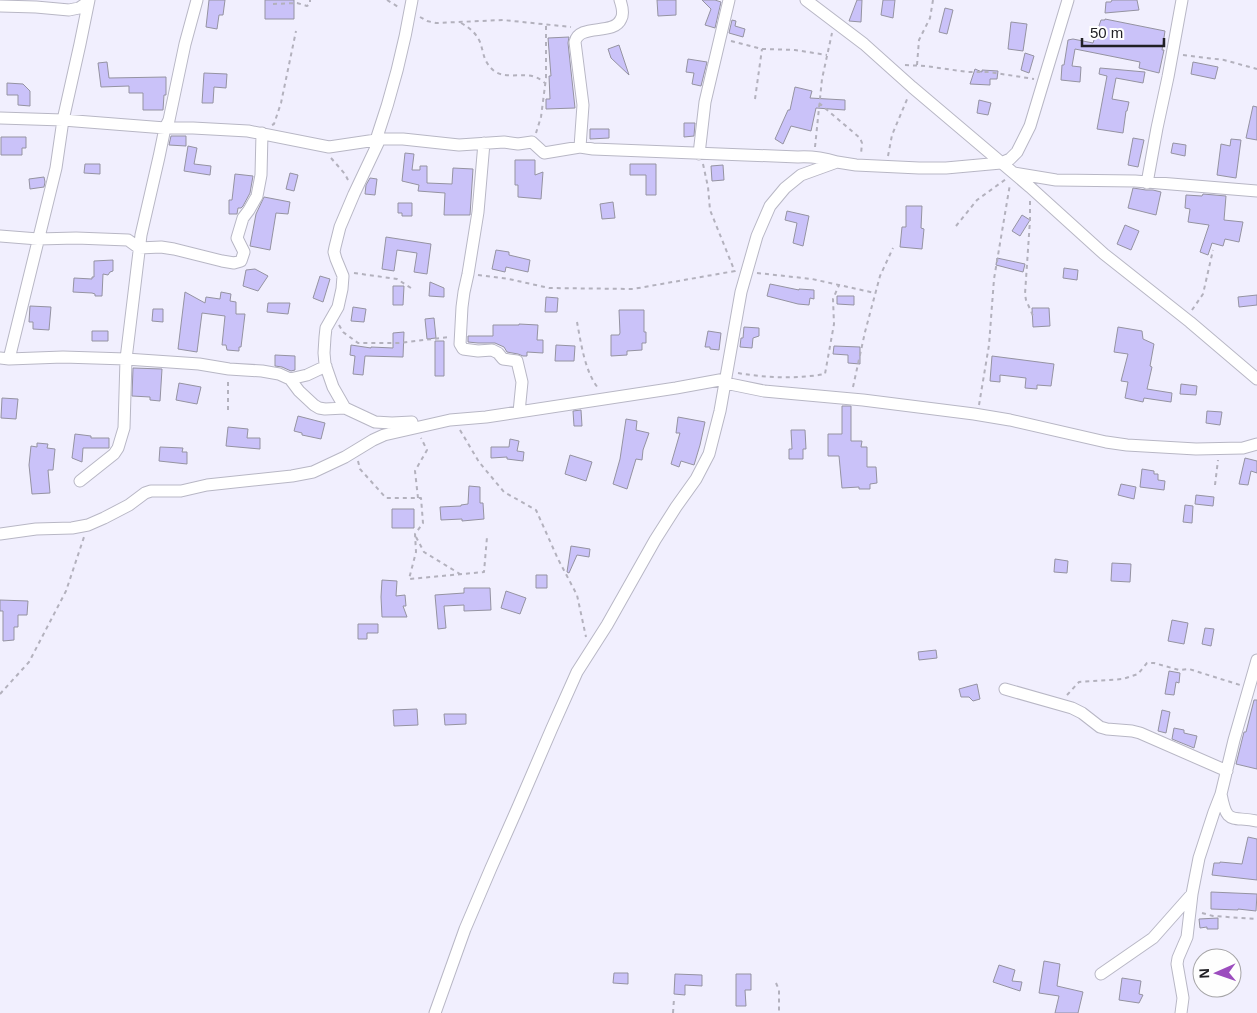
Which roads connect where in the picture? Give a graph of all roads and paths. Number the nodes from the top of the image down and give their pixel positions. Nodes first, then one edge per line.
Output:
1 (197, 0) edge
2 (310, 0) edge
3 (620, 0) edge
4 (729, 0) edge
5 (806, 0) edge
6 (933, 0) edge
7 (1068, 0) edge
8 (1182, 0) edge
9 (89, 1) edge
10 (273, 4) dead end
11 (411, 5) edge
12 (0, 6) edge
13 (835, 21) junction
14 (459, 22) junction
15 (546, 24) junction
16 (296, 31) dead end
17 (588, 31) junction
18 (719, 38) junction
19 (762, 48) junction
20 (827, 54) junction
21 (1172, 54) junction
22 (885, 63) junction
23 (917, 65) junction
24 (1257, 69) edge
25 (1044, 81) junction
26 (545, 83) junction
27 (912, 87) junction
28 (755, 99) dead end
29 (819, 103) junction
30 (0, 118) edge
31 (63, 120) junction
32 (165, 128) junction
33 (262, 133) junction
34 (378, 139) junction
35 (532, 142) junction
36 (484, 143) junction
37 (316, 144) junction
38 (580, 147) junction
39 (699, 154) junction
40 (812, 156) junction
41 (837, 162) junction
42 (1001, 163) junction
43 (856, 165) junction
44 (886, 166) junction
45 (1012, 174) junction
46 (1148, 183) junction
47 (1030, 187) junction
48 (1257, 190) edge
49 (354, 194) junction
50 (956, 226) dead end
51 (0, 236) edge
52 (38, 239) junction
53 (138, 248) junction
54 (893, 248) dead end
55 (1213, 250) dead end
56 (340, 268) junction
57 (735, 271) junction
58 (747, 272) junction
59 (468, 274) junction
60 (839, 285) junction
61 (411, 288) dead end
62 (742, 290) junction
63 (875, 293) junction
64 (333, 314) junction
65 (1034, 318) dead end
66 (1186, 318) junction
67 (577, 322) dead end
68 (461, 336) junction
69 (4, 359) edge
70 (126, 359) junction
71 (326, 366) junction
72 (229, 369) junction
73 (726, 378) junction
74 (290, 379) junction
75 (1257, 379) edge
76 (607, 398) junction
77 (851, 399) junction
78 (345, 408) junction
79 (228, 410) dead end
80 (519, 412) junction
81 (974, 414) junction
82 (452, 419) junction
83 (416, 427) junction
84 (1257, 444) edge
85 (1222, 448) junction
86 (354, 452) junction
87 (80, 481) dead end
88 (1216, 485) dead end
89 (418, 498) junction
90 (88, 525) junction
91 (0, 534) edge
92 (415, 534) junction
93 (488, 537) dead end
94 (460, 574) junction
95 (590, 651) junction
96 (1257, 660) edge
97 (1249, 688) junction
98 (1005, 689) dead end
99 (0, 694) edge
100 (1058, 704) junction
101 (1227, 771) junction
102 (1221, 794) junction
103 (1257, 821) edge
104 (1192, 894) junction
105 (1190, 910) junction
106 (1257, 919) edge
107 (1102, 974) dead end
108 (776, 983) dead end
109 (674, 1000) dead end
110 (435, 1013) edge
111 (673, 1013) edge
112 (779, 1013) edge
113 (1181, 1013) edge

1 - 32 street
2 - 10 path
3 - 17 street
4 - 18 street
5 - 13 street
6 - 23 path
7 - 25 street
8 - 21 street
9 - 12 street
9 - 31 street
11 - 14 path
11 - 34 street
13 - 20 path
13 - 22 street
14 - 15 path
14 - 26 path
15 - 17 path
15 - 26 path
16 - 33 path
17 - 38 street
18 - 19 path
18 - 39 street
19 - 20 path
19 - 28 path
20 - 29 path
21 - 24 path
21 - 46 street
22 - 23 path
22 - 27 street
23 - 25 path
25 - 42 street
26 - 35 path
27 - 42 street
27 - 44 path
29 - 40 path
29 - 43 path
30 - 31 street
31 - 32 street
31 - 52 street
32 - 33 street
32 - 53 street
33 - 37 street
33 - 53 street
34 - 36 street
34 - 37 street
34 - 49 street
35 - 36 street
35 - 38 street
36 - 59 street
37 - 49 path
38 - 39 street
39 - 40 street
39 - 57 path
40 - 41 street
41 - 43 street
41 - 58 street
42 - 44 street
42 - 45 street
43 - 44 street
45 - 46 street
45 - 47 street
45 - 50 path
45 - 81 path
46 - 48 street
47 - 65 path
47 - 66 street
49 - 56 street
51 - 52 street
52 - 53 street
52 - 69 street
53 - 70 street
54 - 63 path
55 - 66 path
56 - 61 path
56 - 64 street
57 - 59 path
57 - 62 path
58 - 60 path
58 - 62 street
59 - 68 street
60 - 63 path
60 - 73 path
62 - 73 street
63 - 77 path
64 - 68 path
64 - 71 street
66 - 75 street
67 - 76 path
68 - 80 street
69 - 70 street
70 - 72 street
70 - 87 street
71 - 74 street
71 - 78 street
72 - 74 street
72 - 79 path
73 - 76 street
73 - 77 street
73 - 95 street
74 - 78 street
76 - 80 street
77 - 81 street
78 - 82 street
80 - 82 street
81 - 85 street
82 - 83 street
82 - 95 path
83 - 86 street
83 - 89 path
84 - 85 street
85 - 88 path
86 - 89 path
86 - 90 street
89 - 92 path
90 - 91 street
90 - 99 path
92 - 94 path
92 - 94 path
93 - 94 path
95 - 110 street
96 - 97 street
97 - 100 path
97 - 101 street
98 - 100 street
100 - 101 street
101 - 102 street
102 - 103 street
102 - 104 street
104 - 105 street
104 - 107 street
105 - 106 path
105 - 113 street
108 - 112 path
109 - 111 path

